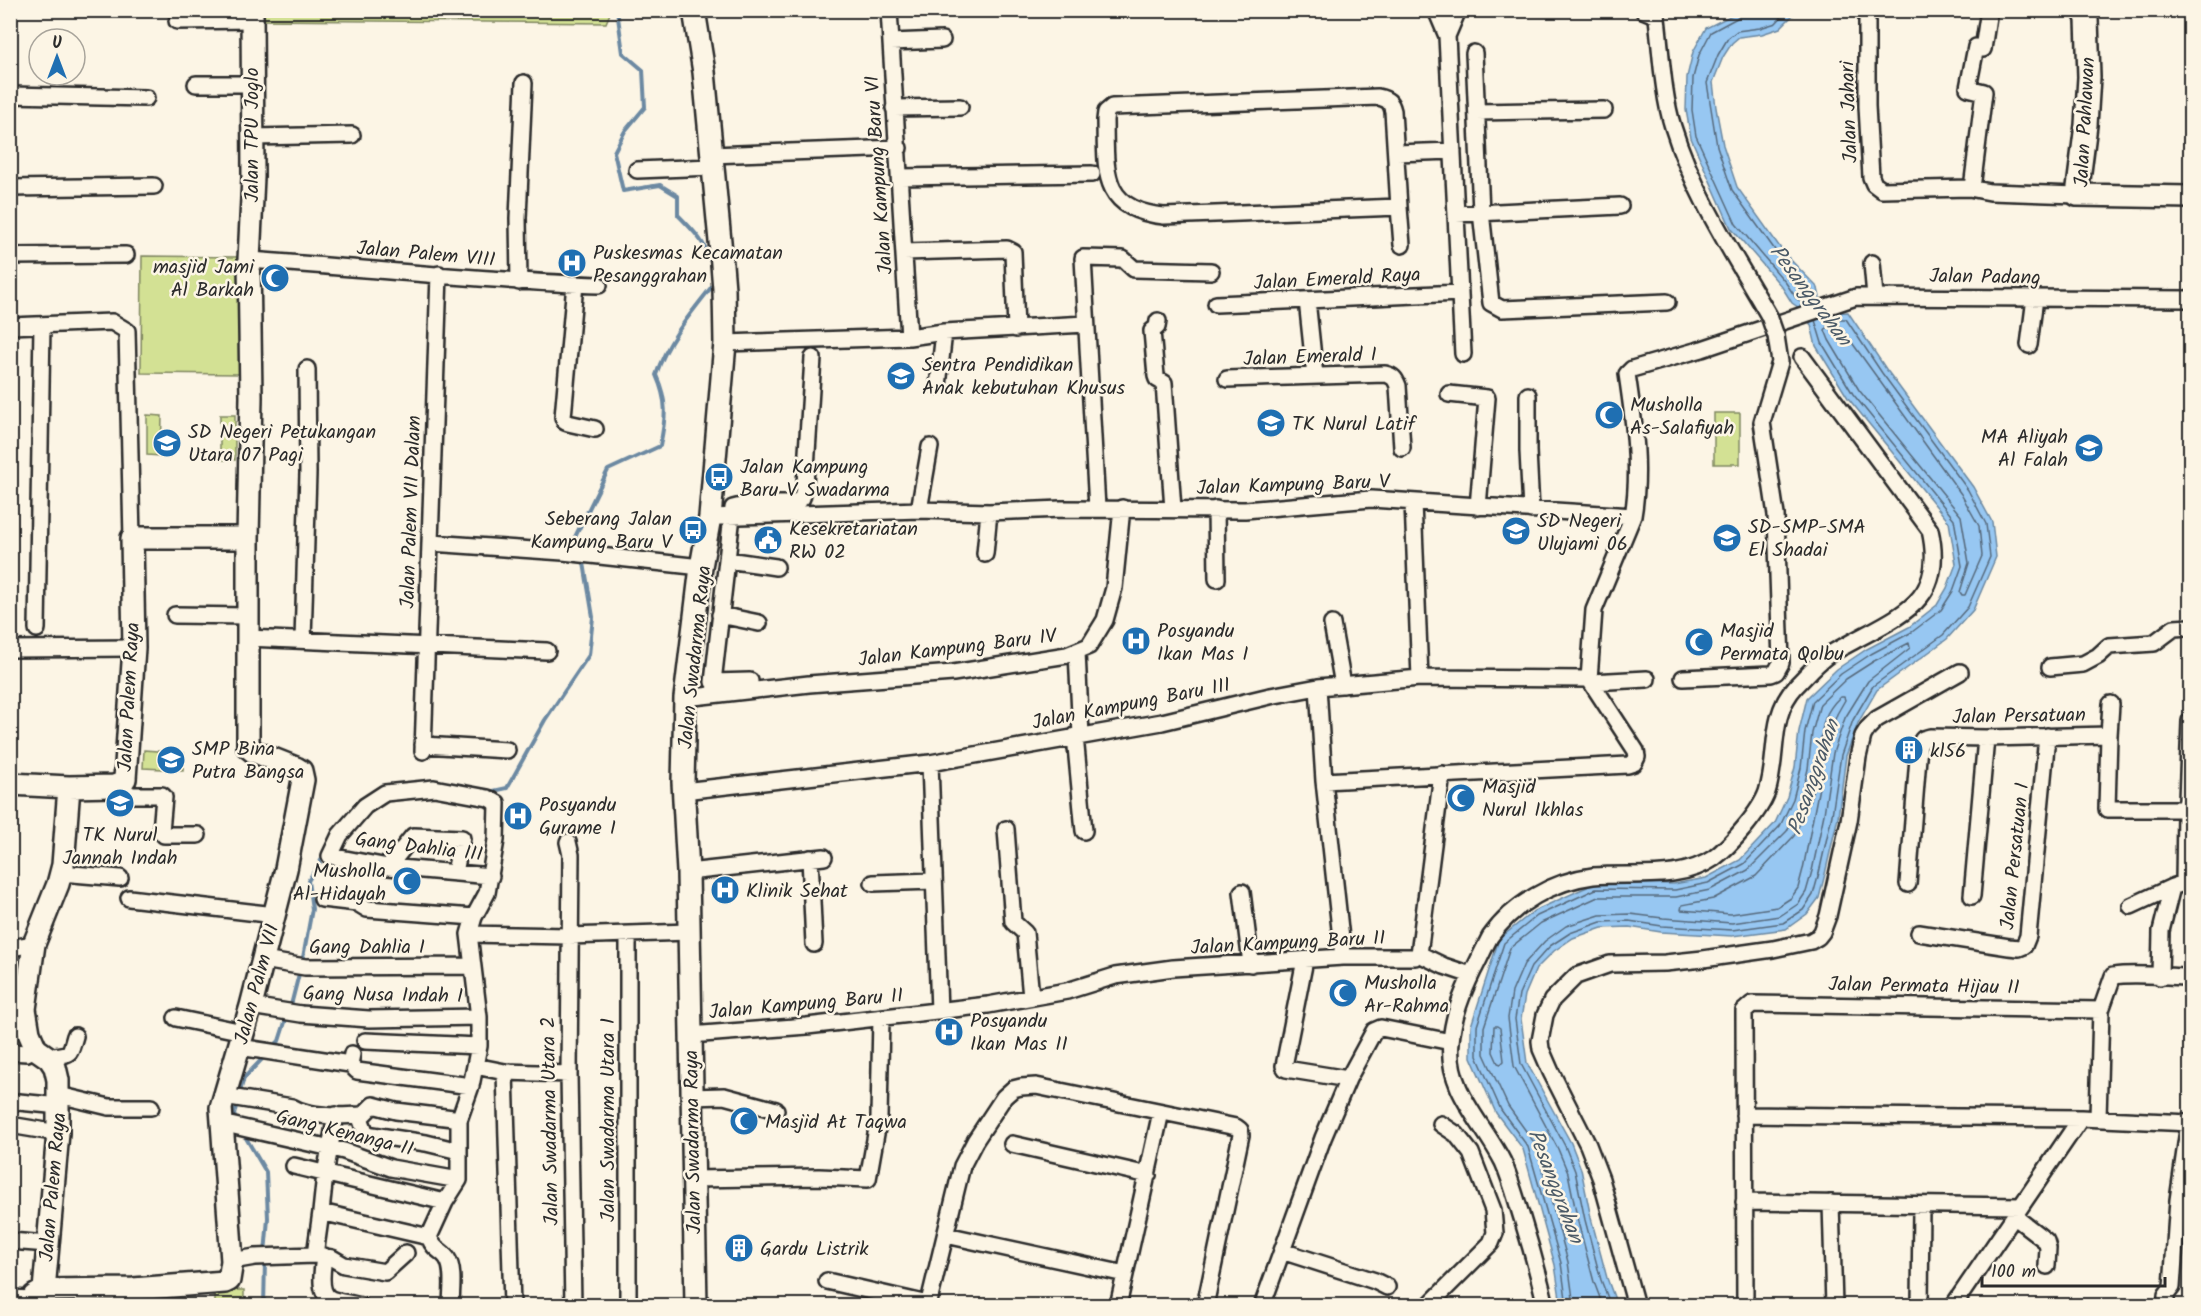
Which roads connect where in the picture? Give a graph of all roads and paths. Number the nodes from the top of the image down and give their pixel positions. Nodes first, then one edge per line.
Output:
1 (694, 10) edge
2 (889, 10) edge
3 (1436, 10) edge
4 (1458, 10) edge
5 (1642, 10) edge
6 (1867, 10) edge
7 (1989, 10) edge
8 (2083, 10) edge
9 (252, 15) edge
10 (177, 21) dead end
11 (1447, 36) junction
12 (942, 39) dead end
13 (891, 42) junction
14 (1474, 53) dead end
15 (524, 83) dead end
16 (196, 84) dead end
17 (251, 84) junction
18 (10, 94) edge
19 (147, 98) dead end
20 (960, 107) dead end
21 (894, 108) junction
22 (1604, 110) dead end
23 (1477, 112) junction
24 (352, 135) dead end
25 (253, 137) junction
26 (899, 148) junction
27 (1453, 151) junction
28 (1396, 153) junction
29 (712, 161) junction
30 (637, 170) dead end
31 (1092, 174) dead end
32 (900, 177) junction
33 (154, 186) dead end
34 (10, 188) edge
35 (1972, 188) junction
36 (2077, 195) junction
37 (2190, 197) edge
38 (1620, 206) dead end
39 (1399, 207) junction
40 (1481, 212) junction
41 (1456, 214) junction
42 (1402, 245) dead end
43 (904, 252) junction
44 (126, 255) dead end
45 (10, 256) edge
46 (249, 260) junction
47 (1872, 263) dead end
48 (1211, 271) dead end
49 (439, 274) junction
50 (519, 282) junction
51 (575, 284) junction
52 (599, 285) dead end
53 (1460, 293) junction
54 (1875, 296) junction
55 (2035, 298) junction
56 (2190, 299) edge
57 (1307, 300) junction
58 (1667, 302) dead end
59 (1216, 304) dead end
60 (1775, 318) junction
61 (1158, 321) dead end
62 (1086, 324) junction
63 (42, 325) junction
64 (10, 326) edge
65 (1016, 329) junction
66 (944, 332) junction
67 (909, 337) junction
68 (725, 343) junction
69 (2029, 345) dead end
70 (1463, 354) dead end
71 (1802, 357) dead end
72 (813, 358) dead end
73 (308, 369) dead end
74 (1315, 376) junction
75 (1227, 379) dead end
76 (938, 386) dead end
77 (1449, 394) dead end
78 (1528, 395) dead end
79 (595, 429) dead end
80 (930, 447) dead end
81 (1402, 448) dead end
82 (1413, 502) junction
83 (1478, 507) junction
84 (1097, 508) junction
85 (1122, 508) junction
86 (1173, 509) junction
87 (1216, 509) junction
88 (919, 510) junction
89 (1531, 510) junction
90 (989, 512) junction
91 (732, 516) junction
92 (1633, 516) junction
93 (710, 517) junction
94 (132, 538) junction
95 (248, 538) junction
96 (431, 543) junction
97 (985, 554) dead end
98 (727, 560) junction
99 (701, 567) junction
100 (776, 567) dead end
101 (1217, 579) dead end
102 (176, 615) dead end
103 (720, 615) junction
104 (248, 616) junction
105 (759, 623) dead end
106 (1332, 624) dead end
107 (2190, 627) edge
108 (37, 629) dead end
109 (247, 638) junction
110 (303, 640) junction
111 (426, 646) junction
112 (134, 648) junction
113 (10, 649) edge
114 (547, 651) dead end
115 (1077, 652) junction
116 (2050, 667) dead end
117 (1960, 672) dead end
118 (1420, 678) junction
119 (1683, 678) dead end
120 (1647, 679) dead end
121 (750, 681) dead end
122 (1590, 681) junction
123 (1343, 685) junction
124 (1318, 687) junction
125 (685, 698) junction
126 (2111, 705) dead end
127 (2190, 721) edge
128 (2109, 735) junction
129 (1078, 736) junction
130 (2047, 736) junction
131 (1986, 738) junction
132 (507, 750) dead end
133 (930, 763) junction
134 (1442, 774) junction
135 (1323, 781) junction
136 (10, 784) edge
137 (120, 784) junction
138 (69, 787) junction
139 (683, 791) junction
140 (2188, 803) edge
141 (1006, 829) dead end
142 (1084, 831) dead end
143 (198, 835) dead end
144 (340, 835) joint
145 (568, 842) dead end
146 (388, 867) junction
147 (456, 872) junction
148 (688, 872) junction
149 (60, 873) junction
150 (491, 876) junction
151 (120, 878) dead end
152 (934, 881) junction
153 (873, 883) dead end
154 (1908, 884) dead end
155 (2182, 884) edge
156 (1242, 891) dead end
157 (1972, 896) dead end
158 (129, 898) dead end
159 (322, 899) dead end
160 (2131, 906) dead end
161 (275, 915) junction
162 (474, 917) junction
163 (689, 932) junction
164 (1919, 933) dead end
165 (469, 934) junction
166 (628, 935) junction
167 (569, 936) junction
168 (34, 944) junction
169 (814, 944) dead end
170 (10, 948) edge
171 (1419, 954) junction
172 (1343, 957) junction
173 (263, 960) junction
174 (1305, 960) junction
175 (1251, 964) junction
176 (472, 966) junction
177 (1471, 975) junction
178 (2160, 977) junction
179 (2190, 977) edge
180 (1031, 998) junction
181 (251, 1006) junction
182 (2101, 1010) junction
183 (939, 1011) junction
184 (479, 1017) junction
185 (176, 1018) dead end
186 (881, 1018) junction
187 (690, 1035) junction
188 (75, 1036) dead end
189 (365, 1041) dead end
190 (1451, 1042) junction
191 (245, 1043) junction
192 (479, 1046) junction
193 (10, 1052) edge
194 (42, 1054) junction
195 (475, 1066) junction
196 (505, 1072) junction
197 (569, 1074) junction
198 (1348, 1079) junction
199 (471, 1086) junction
200 (228, 1097) junction
201 (691, 1097) junction
202 (59, 1101) junction
203 (19, 1102) dead end
204 (151, 1107) dead end
205 (776, 1110) dead end
206 (1161, 1112) junction
207 (336, 1115) junction
208 (359, 1115) junction
209 (1744, 1115) junction
210 (2081, 1118) junction
211 (2098, 1118) junction
212 (459, 1120) junction
213 (2190, 1123) edge
214 (225, 1124) junction
215 (1441, 1124) dead end
216 (10, 1125) edge
217 (58, 1133) junction
218 (1012, 1144) dead end
219 (330, 1148) junction
220 (459, 1151) junction
221 (294, 1166) dead end
222 (325, 1174) junction
223 (1148, 1175) junction
224 (693, 1179) junction
225 (459, 1180) junction
226 (445, 1202) junction
227 (1744, 1202) junction
228 (1832, 1203) junction
229 (1922, 1204) junction
230 (2018, 1211) junction
231 (321, 1212) junction
232 (946, 1234) junction
233 (429, 1237) junction
234 (10, 1241) edge
235 (48, 1244) junction
236 (1282, 1251) junction
237 (406, 1253) dead end
238 (319, 1256) junction
239 (232, 1261) junction
240 (2047, 1266) dead end
241 (1125, 1274) junction
242 (827, 1281) dead end
243 (1387, 1287) dead end
244 (29, 1298) edge
245 (361, 1305) edge
246 (452, 1305) edge
247 (512, 1305) edge
248 (573, 1305) edge
249 (628, 1305) edge
250 (696, 1305) edge
251 (928, 1305) edge
252 (1118, 1305) edge
253 (1204, 1305) edge
254 (1262, 1305) edge
255 (1428, 1305) edge
256 (1546, 1305) edge
257 (1636, 1305) edge
258 (1745, 1305) edge
259 (1834, 1305) edge
260 (1920, 1305) edge
261 (1953, 1305) edge
262 (2166, 1305) edge

1 - 29 street, Jalan Swadarma Raya
2 - 13 street, Jalan Kampung Baru VI
3 - 11 street
4 - 11 street
5 - 60 street
6 - 35 street, Jalan Jahari
7 - 35 street
8 - 36 street, Jalan Pahlawan
9 - 10 street
9 - 17 street, Jalan TPU Joglo
11 - 27 street
12 - 13 street
13 - 21 street, Jalan Kampung Baru VI
14 - 23 street
15 - 50 street
16 - 17 street
17 - 25 street, Jalan TPU Joglo
18 - 19 street
20 - 21 street
21 - 26 street, Jalan Kampung Baru VI
22 - 23 street
23 - 40 street
24 - 25 street
25 - 46 street, Jalan TPU Joglo
26 - 29 street
26 - 32 street, Jalan Kampung Baru VI
27 - 28 street
27 - 41 street
28 - 39 street
28 - 39 street
29 - 30 street
29 - 68 street, Jalan Swadarma Raya
31 - 32 street
32 - 43 street, Jalan Kampung Baru VI
33 - 34 street
35 - 36 street, Jalan Jahari
36 - 37 street, Jalan Pahlawan
38 - 40 street
39 - 42 street
40 - 41 street
40 - 58 street
41 - 53 street
43 - 65 street
43 - 67 street, Jalan Kampung Baru VI
44 - 45 street
46 - 49 street, Jalan Palem VIII
46 - 95 street
47 - 54 street
48 - 62 street
49 - 50 street, Jalan Palem VIII
49 - 96 street, Jalan Palem VII Dalam
50 - 51 street, Jalan Palem VIII
51 - 52 street, Jalan Palem VIII
51 - 79 street
53 - 57 street, Jalan Emerald Raya
53 - 70 street
54 - 55 street, Jalan Padang
54 - 60 street, Jalan Padang
55 - 56 street, Jalan Padang
55 - 69 street
57 - 59 street, Jalan Emerald Raya
57 - 74 street
60 - 92 street, Jalan Padang
60 - 119 street, bridge
61 - 86 street
62 - 65 street
62 - 84 street
63 - 64 street
63 - 94 street
63 - 108 street
65 - 66 street
66 - 67 street
66 - 76 street
67 - 68 street
68 - 93 street, Jalan Swadarma Raya
71 - 177 street
72 - 91 street
73 - 110 street
74 - 75 street, Jalan Emerald I
74 - 81 street, Jalan Emerald I
77 - 83 street
78 - 89 street
80 - 88 street
82 - 83 street, Jalan Kampung Baru V
82 - 87 street, Jalan Kampung Baru V
82 - 118 street
83 - 89 street, Jalan Kampung Baru V
84 - 85 street, Jalan Kampung Baru V
84 - 90 street, Jalan Kampung Baru V
85 - 86 street, Jalan Kampung Baru V
85 - 115 street, Jalan Kampung Baru IV
86 - 87 street, Jalan Kampung Baru V
87 - 101 street
88 - 90 street, Jalan Kampung Baru V
88 - 91 street, Jalan Kampung Baru V
89 - 92 street, Jalan Kampung Baru V
90 - 97 street
91 - 93 street, Jalan Kampung Baru V
91 - 98 street
92 - 122 street
93 - 99 street, Jalan Swadarma Raya
94 - 95 street
94 - 112 street, Jalan Palem Raya
95 - 104 street, Jalan Palm VII
96 - 99 street
96 - 111 street, Jalan Palem VII Dalam
98 - 100 street
98 - 103 street
99 - 125 street, Jalan Swadarma Raya
102 - 104 street
103 - 105 street
103 - 121 street
104 - 109 street, Jalan Palm VII
106 - 123 street
107 - 116 street
109 - 110 street
109 - 161 street, Jalan Palm VII
110 - 111 street
111 - 114 street
111 - 132 street, Jalan Palem VII Dalam
112 - 113 street
112 - 137 street, Jalan Palem Raya
115 - 125 street, Jalan Kampung Baru IV
115 - 129 street
117 - 257 street
118 - 122 street, Jalan Kampung Baru III
118 - 123 street, Jalan Kampung Baru III
120 - 122 street, Jalan Kampung Baru III
122 - 134 street
123 - 124 street, Jalan Kampung Baru III
124 - 129 street, Jalan Kampung Baru III
124 - 135 street
125 - 139 street, Jalan Swadarma Raya
126 - 128 street
127 - 140 street
128 - 130 street, Jalan Persatuan
128 - 140 street, Jalan Persatuan
129 - 133 street, Jalan Kampung Baru III
129 - 142 street
130 - 131 street, Jalan Persatuan
130 - 164 street, Jalan Persatuan I
131 - 154 street, Jalan Persatuan
131 - 157 street
133 - 139 street, Jalan Kampung Baru III
133 - 152 street
134 - 135 street
134 - 171 street
135 - 172 street
136 - 138 street
137 - 138 street, Jalan Palem Raya
137 - 143 street
138 - 149 street, Jalan Palem Raya
139 - 148 street, Jalan Swadarma Raya
140 - 155 street
141 - 180 street
144 - 146 street, Gang Dahlia III
144 - 150 street, Gang Nusa Indah I
145 - 167 street, Jalan Swadarma Utara 2
146 - 147 street, Gang Dahlia III
146 - 147 street
147 - 150 street, Gang Dahlia III
148 - 163 street, Jalan Swadarma Raya
148 - 169 street
149 - 151 street
149 - 168 street, Jalan Palem Raya
150 - 162 street, Gang Nusa Indah I
152 - 153 street
152 - 183 street
155 - 160 street
155 - 178 street
156 - 175 street
158 - 161 street
159 - 162 street
161 - 173 street, Jalan Palm VII
162 - 165 street, Gang Nusa Indah I
163 - 166 street
163 - 187 street, Jalan Swadarma Raya
165 - 167 street
165 - 176 street, Gang Nusa Indah I
166 - 167 street
166 - 249 street, Jalan Swadarma Utara 1
167 - 197 street, Jalan Swadarma Utara 2
168 - 170 street
168 - 194 street, Jalan Palem Raya
171 - 172 street, Jalan Kampung Baru II
171 - 177 street
172 - 174 street, Jalan Kampung Baru II
173 - 176 street, Gang Dahlia I
173 - 181 street, Jalan Palm VII
174 - 175 street, Jalan Kampung Baru II
174 - 198 street
175 - 180 street, Jalan Kampung Baru II
176 - 184 street, Gang Nusa Indah I
177 - 190 street
178 - 179 street
178 - 182 street
180 - 183 street, Jalan Kampung Baru II
181 - 184 street, Gang Nusa Indah I
181 - 191 street, Jalan Palm VII
182 - 209 street, Jalan Permata Hijau II
182 - 211 street
183 - 186 street, Jalan Kampung Baru II
184 - 192 street, Gang Nusa Indah I
185 - 191 street
186 - 187 street, Jalan Kampung Baru II
186 - 224 street
187 - 201 street, Jalan Swadarma Raya
188 - 194 street
189 - 192 street
190 - 198 street
190 - 256 street
191 - 199 street
191 - 200 street, Jalan Palm VII
192 - 195 street, Gang Nusa Indah I
193 - 194 street
194 - 202 street, Jalan Palem Raya
195 - 196 street
195 - 199 street, Gang Nusa Indah I
196 - 197 street
196 - 247 street
197 - 248 street, Jalan Swadarma Utara 2
198 - 236 street
199 - 212 street, Gang Nusa Indah I
200 - 207 street
200 - 214 street, Jalan Palm VII
201 - 205 street
201 - 224 street, Jalan Swadarma Raya
202 - 203 street
202 - 204 street
202 - 217 street, Jalan Palem Raya
206 - 223 street
206 - 232 street
206 - 253 street
207 - 208 street
207 - 219 street
208 - 212 street
208 - 220 street
209 - 210 street
209 - 227 street, Jalan Permata Hijau II
210 - 211 street
210 - 230 street
211 - 213 street
212 - 220 street, Gang Nusa Indah I
213 - 262 street
214 - 219 street, Gang Kenanga II
214 - 239 street, Jalan Palm VII
215 - 255 street
216 - 217 street
217 - 235 street, Jalan Palem Raya
218 - 223 street
219 - 222 street
219 - 225 street, Gang Kenanga II
220 - 225 street, Gang Nusa Indah I
221 - 222 street
222 - 226 street
222 - 231 street
223 - 241 street
224 - 250 street, Jalan Swadarma Raya
225 - 226 street
226 - 233 street
227 - 228 street
227 - 258 street, Jalan Permata Hijau II
228 - 229 street
228 - 259 street
229 - 230 street
229 - 260 street
230 - 240 street
230 - 261 street
231 - 233 street
231 - 238 street
232 - 241 street
232 - 251 street
233 - 246 street
234 - 235 street
235 - 244 street, Jalan Palem Raya
236 - 243 street
236 - 254 street
237 - 238 street
238 - 239 street
238 - 245 street
239 - 244 street
241 - 252 street
242 - 251 street

